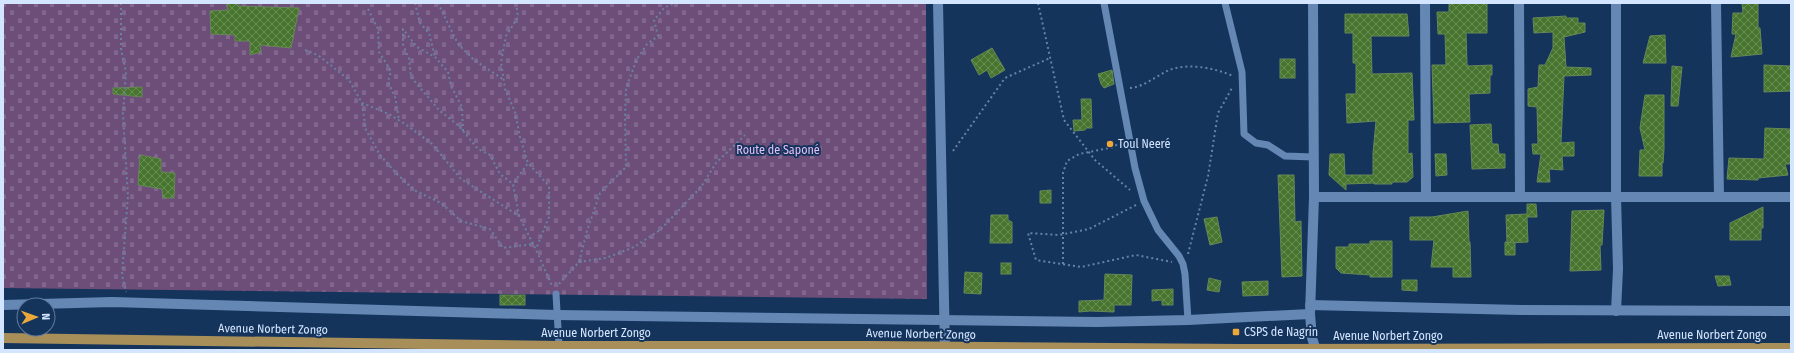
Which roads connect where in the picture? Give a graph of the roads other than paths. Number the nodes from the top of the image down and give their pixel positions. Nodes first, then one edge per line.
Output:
1 (938, 3) edge
2 (1104, 3) edge
3 (1226, 3) edge
4 (1313, 3) edge
5 (1425, 3) edge
6 (1518, 3) edge
7 (1616, 3) edge
8 (1716, 3) edge
9 (1313, 157) junction
10 (1426, 196) junction
11 (1314, 197) junction
12 (1520, 197) junction
13 (1616, 197) junction
14 (1719, 197) junction
15 (1791, 197) edge
16 (556, 294) road end
17 (3, 305) edge
18 (1310, 309) junction
19 (1616, 311) junction
20 (1791, 311) edge
21 (556, 315) junction
22 (945, 319) junction
23 (1188, 320) junction
24 (3, 338) edge
25 (559, 346) junction
26 (1791, 348) edge
27 (945, 349) edge
28 (1316, 349) edge

1 - 22 street
2 - 23 lane
3 - 9 lane
4 - 9 street
5 - 10 street
6 - 12 street
7 - 13 street
8 - 14 street
9 - 11 street
10 - 11 street
10 - 12 street
11 - 18 street
12 - 13 street
13 - 14 street
13 - 19 street
14 - 15 street
16 - 21 lane
17 - 21 street
18 - 19 street
18 - 23 street
18 - 28 street
19 - 20 street
21 - 22 street
21 - 25 lane
22 - 23 street
22 - 27 street
24 - 25 main road, Avenue Norbert Zongo
25 - 27 main road, Avenue Norbert Zongo
26 - 28 main road, Avenue Norbert Zongo
27 - 28 main road, Avenue Norbert Zongo

